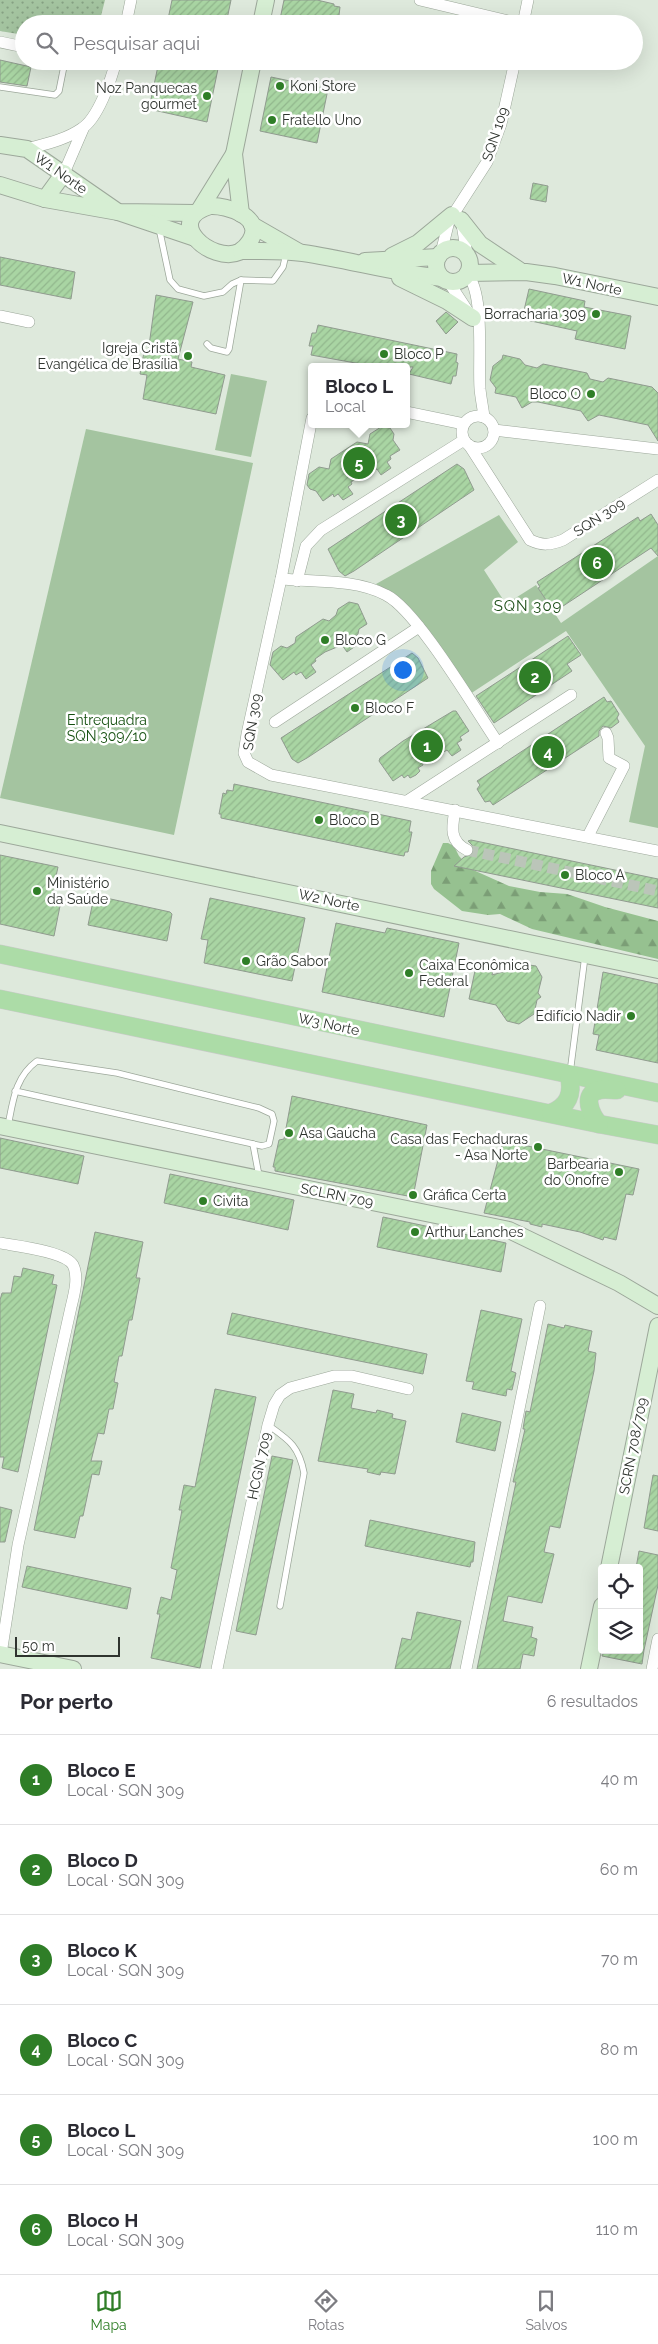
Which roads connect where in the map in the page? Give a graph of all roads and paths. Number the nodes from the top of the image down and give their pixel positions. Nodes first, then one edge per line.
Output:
1 (131, 0) edge
2 (266, 0) edge
3 (420, 0) edge
4 (528, 0) edge
5 (128, 15) edge
6 (263, 15) edge
7 (484, 15) edge
8 (524, 15) edge
9 (0, 42) edge
10 (15, 45) edge
11 (63, 70) edge
12 (113, 70) edge
13 (251, 70) edge
14 (513, 70) edge
15 (0, 87) edge
16 (83, 128) junction
17 (0, 144) edge
18 (26, 149) junction
19 (234, 154) junction
20 (64, 173) junction
21 (0, 185) edge
22 (45, 199) junction
23 (198, 211) junction
24 (118, 212) junction
25 (456, 218) junction
26 (247, 219) junction
27 (158, 226) junction
28 (195, 238) junction
29 (241, 251) junction
30 (294, 252) junction
31 (439, 255) junction
32 (384, 264) junction
33 (467, 265) junction
34 (522, 271) junction
35 (445, 279) junction
36 (241, 280) junction
37 (658, 297) edge
38 (0, 316) edge
39 (29, 322) dead end
40 (475, 322) junction
41 (207, 344) dead end
42 (480, 389) junction
43 (410, 413) edge
44 (484, 417) junction
45 (466, 422) junction
46 (310, 428) edge
47 (494, 430) junction
48 (466, 442) junction
49 (483, 447) junction
50 (658, 449) edge
51 (485, 472) junction
52 (658, 480) edge
53 (281, 579) junction
54 (297, 580) junction
55 (419, 627) junction
56 (571, 695) dead end
57 (275, 722) dead end
58 (606, 733) dead end
59 (498, 743) junction
60 (407, 801) junction
61 (455, 810) junction
62 (0, 833) edge
63 (588, 836) junction
64 (467, 850) tunnel mouth
65 (658, 851) edge
66 (585, 953) junction
67 (0, 954) edge
68 (658, 970) edge
69 (0, 999) edge
70 (569, 1075) junction
71 (15, 1091) junction
72 (654, 1092) edge
73 (550, 1113) junction
74 (599, 1124) junction
75 (4, 1127) edge
76 (658, 1135) edge
77 (253, 1144) junction
78 (260, 1180) junction
79 (0, 1243) edge
80 (540, 1306) dead end
81 (658, 1306) edge
82 (658, 1326) edge
83 (408, 1389) dead end
84 (268, 1425) junction
85 (610, 1564) edge
86 (280, 1606) dead end
87 (601, 1609) edge
88 (658, 1638) edge
89 (0, 1654) edge
90 (73, 1669) edge
91 (217, 1669) edge
92 (466, 1669) edge
93 (589, 1669) edge
94 (652, 1669) edge

1 - 5 street
2 - 6 street
3 - 7 street
4 - 8 street
9 - 10 street
11 - 15 lane
12 - 16 street
13 - 19 street
14 - 25 street, SQN 109
16 - 18 street
16 - 20 street
17 - 18 street, W1 Norte
18 - 20 street, W1 Norte
19 - 23 street
19 - 26 street
20 - 22 street
20 - 24 street, W1 Norte
21 - 22 street, W1 Norte
22 - 24 street, W1 Norte
23 - 24 street, W1 Norte
23 - 26 street
23 - 28 street
24 - 27 street, W1 Norte
25 - 31 street, SQN 109
25 - 32 street
25 - 33 street
25 - 34 street
26 - 29 street
26 - 30 street
27 - 28 street, W1 Norte
27 - 36 lane
28 - 29 street
29 - 30 street
30 - 32 street
30 - 36 lane
31 - 32 street
31 - 33 street
31 - 35 street
32 - 35 street
32 - 40 street
33 - 34 street, W1 Norte
33 - 35 street
33 - 40 street
34 - 37 street, W1 Norte
35 - 40 street
36 - 41 lane
38 - 39 street
40 - 42 street
42 - 44 street
42 - 45 street
43 - 45 street
44 - 45 street
44 - 47 street
45 - 48 street
46 - 53 street, SQN 309
47 - 49 street
47 - 50 street
48 - 49 street
48 - 51 street, SQN 309
48 - 54 street
49 - 51 street, SQN 309
51 - 52 street, SQN 309
53 - 54 street
53 - 60 street, SQN 309
54 - 55 street
55 - 57 street, SQN 309
55 - 59 street
56 - 59 street
58 - 63 street
59 - 60 street
60 - 61 street, SQN 309
61 - 63 street, SQN 309
61 - 64 street
62 - 66 street, W2 Norte
63 - 65 street, SQN 309
66 - 68 street, W2 Norte
66 - 70 lane
67 - 70 main road, W3 Norte
69 - 73 main road
70 - 72 main road, W3 Norte
70 - 73 main road
71 - 75 lane
71 - 77 lane
71 - 77 lane
72 - 74 main road
73 - 74 main road
74 - 76 main road
75 - 78 street, SCLRN 709
77 - 78 lane
78 - 81 street, SCLRN 709
79 - 89 street
80 - 92 street
82 - 85 street, SCRN 708/709
83 - 84 street, HCGN 709
84 - 86 lane
84 - 91 street, HCGN 709
87 - 93 street
88 - 94 street
89 - 90 street

